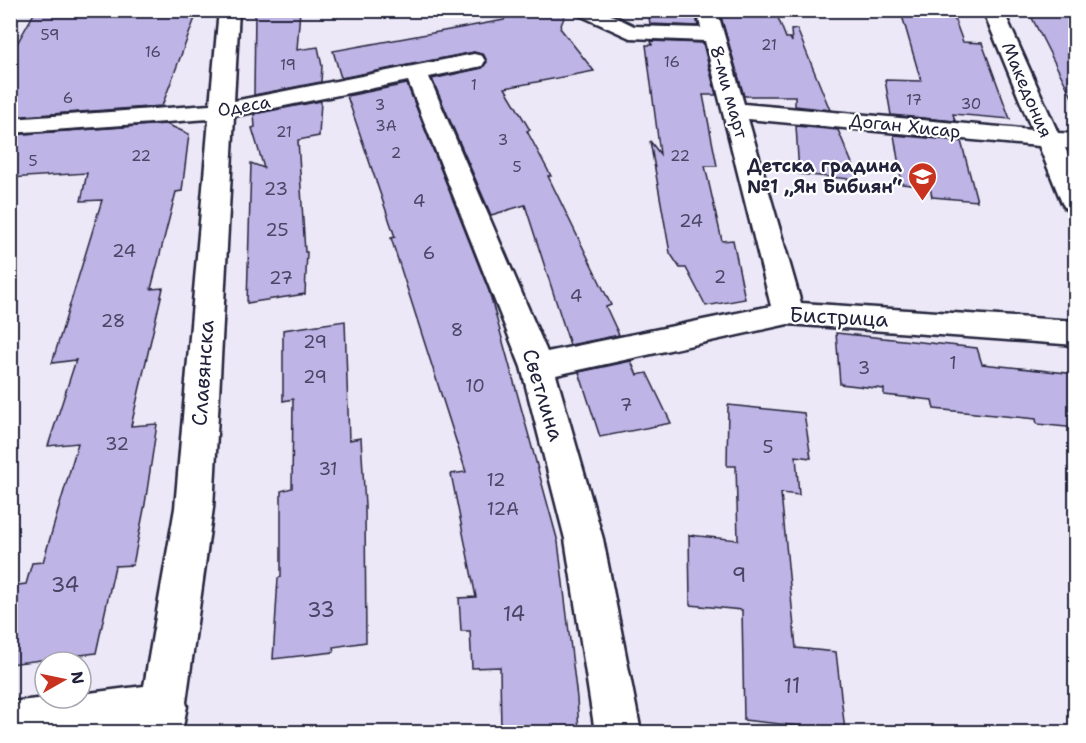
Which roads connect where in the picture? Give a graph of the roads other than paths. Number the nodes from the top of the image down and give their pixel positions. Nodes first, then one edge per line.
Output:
1 (229, 10) edge
2 (584, 10) edge
3 (993, 10) edge
4 (710, 23) edge
5 (474, 62) dead end
6 (416, 72) junction
7 (735, 110) junction
8 (221, 111) junction
9 (10, 126) edge
10 (1048, 140) junction
11 (1076, 142) edge
12 (1076, 202) edge
13 (788, 313) junction
14 (1076, 333) edge
15 (537, 367) junction
16 (162, 719) edge
17 (10, 725) edge
18 (618, 732) edge

1 - 8 street, Славянска
2 - 4 street
3 - 10 street, Македония
4 - 7 street, 8-ми март
5 - 6 street, Одеса
6 - 8 street, Одеса
6 - 15 street, Светлина
7 - 10 street, Доган Хисар
7 - 13 street, 8-ми март
8 - 9 street, Одеса
8 - 16 street, Славянска
10 - 11 street, Доган Хисар
10 - 12 street, Македония
13 - 14 street, Бистрица
13 - 15 street, Бистрица
15 - 18 street, Светлина
16 - 17 street

